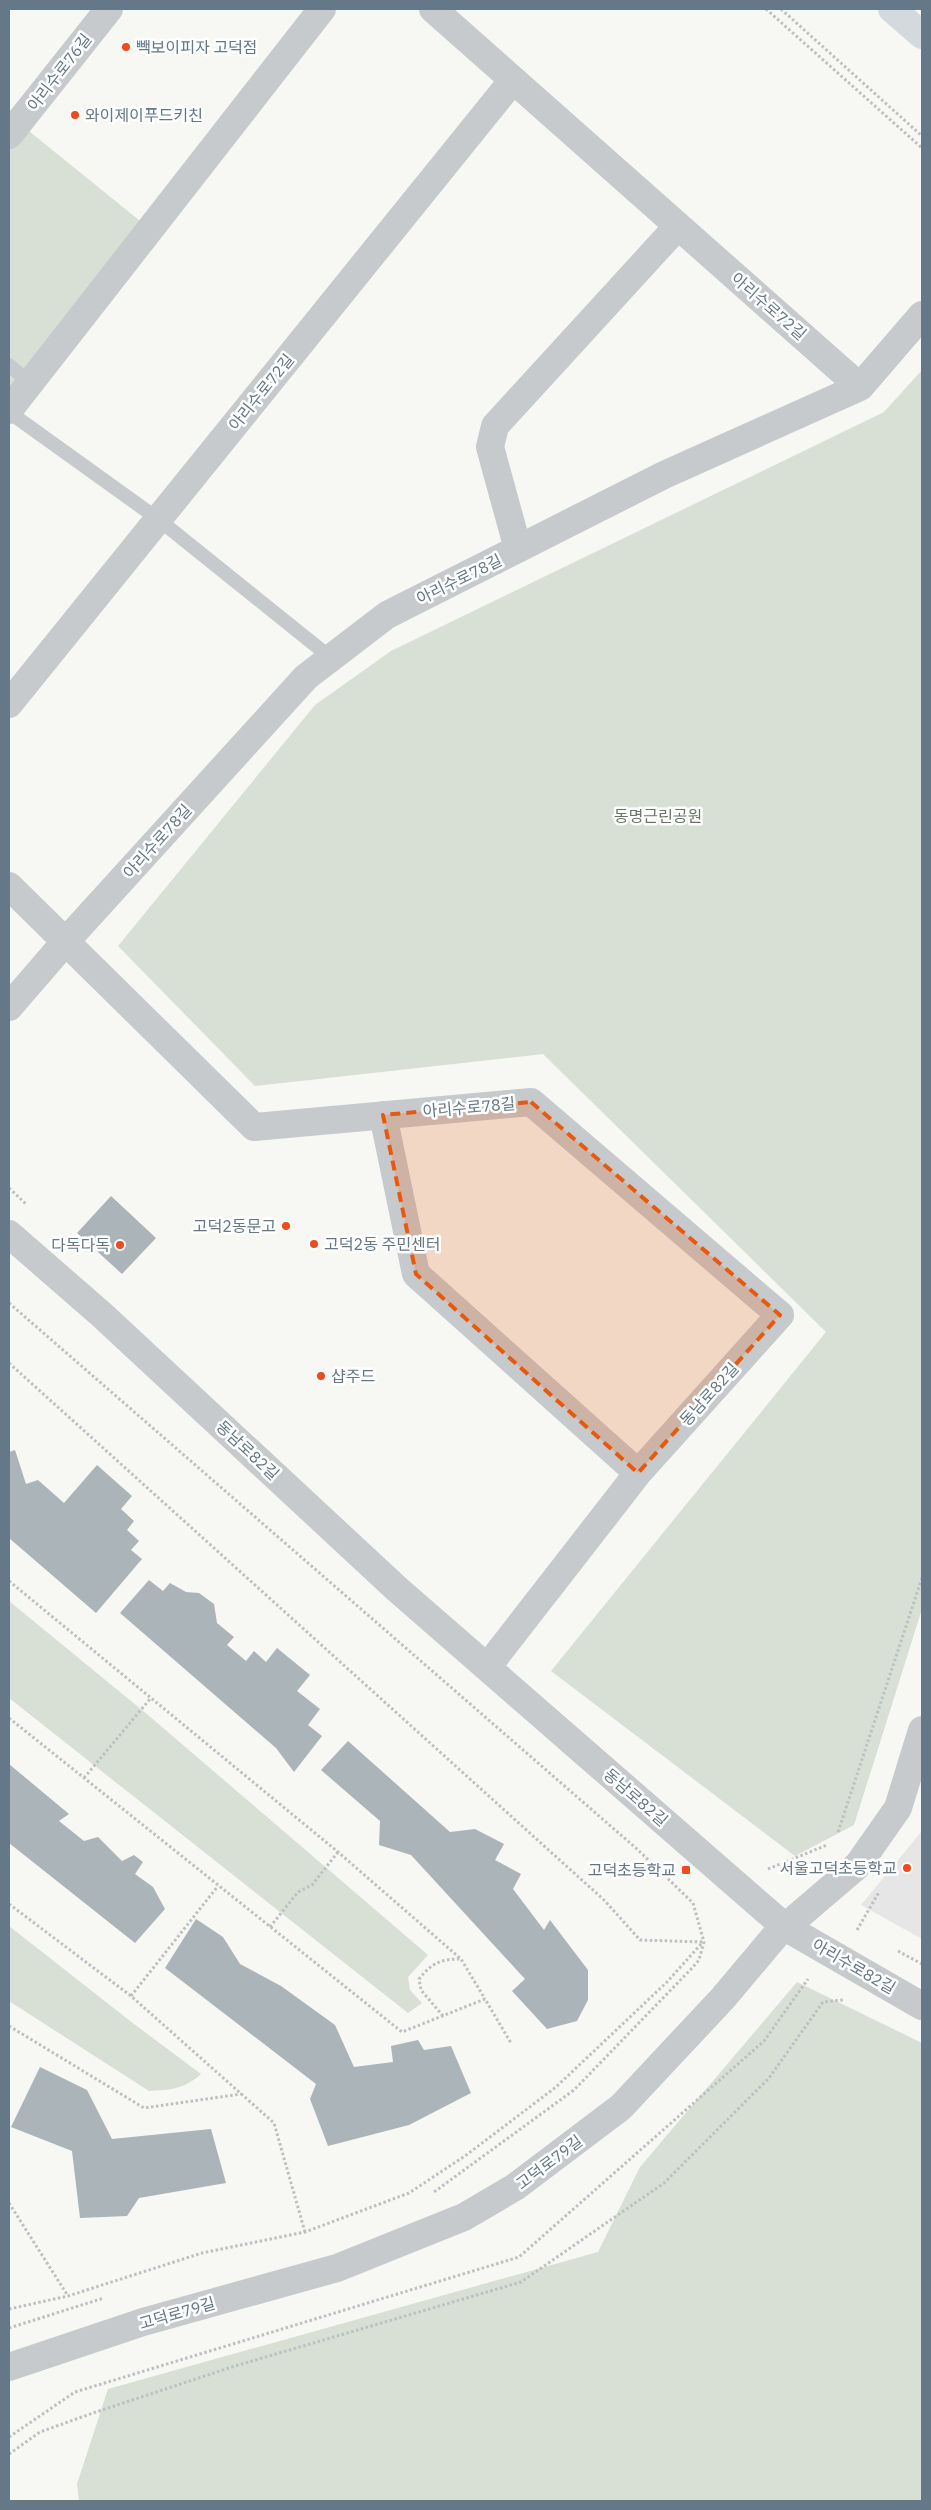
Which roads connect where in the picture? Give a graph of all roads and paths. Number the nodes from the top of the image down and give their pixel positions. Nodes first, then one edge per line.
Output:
1 (109, 9) edge
2 (322, 9) edge
3 (433, 9) edge
4 (766, 9) edge
5 (781, 9) edge
6 (892, 9) edge
7 (922, 35) edge
8 (513, 80) junction
9 (9, 136) edge
10 (922, 136) edge
11 (922, 148) edge
12 (678, 226) junction
13 (922, 315) edge
14 (9, 364) edge
15 (30, 383) junction
16 (860, 387) junction
17 (9, 411) edge
18 (158, 520) junction
19 (518, 550) junction
20 (331, 658) junction
21 (9, 704) edge
22 (9, 886) edge
23 (66, 941) junction
24 (9, 1007) edge
25 (383, 1115) junction
26 (9, 1234) edge
27 (9, 1303) edge
28 (780, 1315) joint
29 (9, 1363) edge
30 (638, 1473) junction
31 (922, 1578) edge
32 (9, 1581) edge
33 (488, 1666) junction
34 (150, 1698) junction
35 (9, 1718) edge
36 (922, 1730) edge
37 (84, 1778) junction
38 (838, 1833) dead end
39 (835, 1842) dead end
40 (338, 1852) junction
41 (768, 1869) dead end
42 (218, 1886) junction
43 (9, 1904) edge
44 (270, 1927) junction
45 (785, 1927) junction
46 (704, 1942) junction
47 (461, 1959) junction
48 (131, 1996) junction
49 (485, 1999) junction
50 (823, 2002) dead end
51 (922, 2006) edge
52 (442, 2016) junction
53 (9, 2026) edge
54 (511, 2043) dead end
55 (242, 2094) junction
56 (431, 2194) dead end
57 (9, 2203) edge
58 (305, 2232) junction
59 (68, 2296) junction
60 (108, 2297) dead end
61 (9, 2309) edge
62 (9, 2328) edge
63 (9, 2367) edge
64 (9, 2454) edge

1 - 9 street, 아리수로76길
2 - 15 street
3 - 8 street, 아리수로72길
4 - 11 path
5 - 10 path
6 - 7 main road
8 - 12 street, 아리수로72길
8 - 18 street, 아리수로72길
12 - 16 street, 아리수로72길
12 - 19 street
13 - 16 street, 아리수로78길
14 - 15 lane
15 - 17 street
16 - 19 street, 아리수로78길
17 - 18 lane
18 - 20 lane
18 - 21 street, 아리수로72길
19 - 20 street, 아리수로78길
20 - 23 street, 아리수로78길
22 - 23 street
23 - 24 street, 아리수로78길
23 - 25 street, 아리수로78길
25 - 28 street, 아리수로78길
25 - 30 street
26 - 33 street, 동남로82길
27 - 46 path
28 - 30 street, 동남로82길
29 - 46 path
30 - 33 street, 동남로82길
31 - 38 path
32 - 34 path
33 - 45 street, 동남로82길
34 - 37 path
34 - 40 path
35 - 37 path
36 - 45 street, 고덕로79길
37 - 42 path
39 - 41 path
40 - 44 path
40 - 47 path
42 - 44 path
42 - 48 path
43 - 48 path
44 - 52 path
45 - 51 street, 아리수로82길
45 - 63 street, 고덕로79길
46 - 56 path
46 - 58 path
47 - 49 path
47 - 52 path
48 - 55 path
49 - 52 path
49 - 54 path
50 - 64 path
53 - 55 path
55 - 58 path
57 - 59 path
58 - 59 path
59 - 61 path
60 - 62 path

